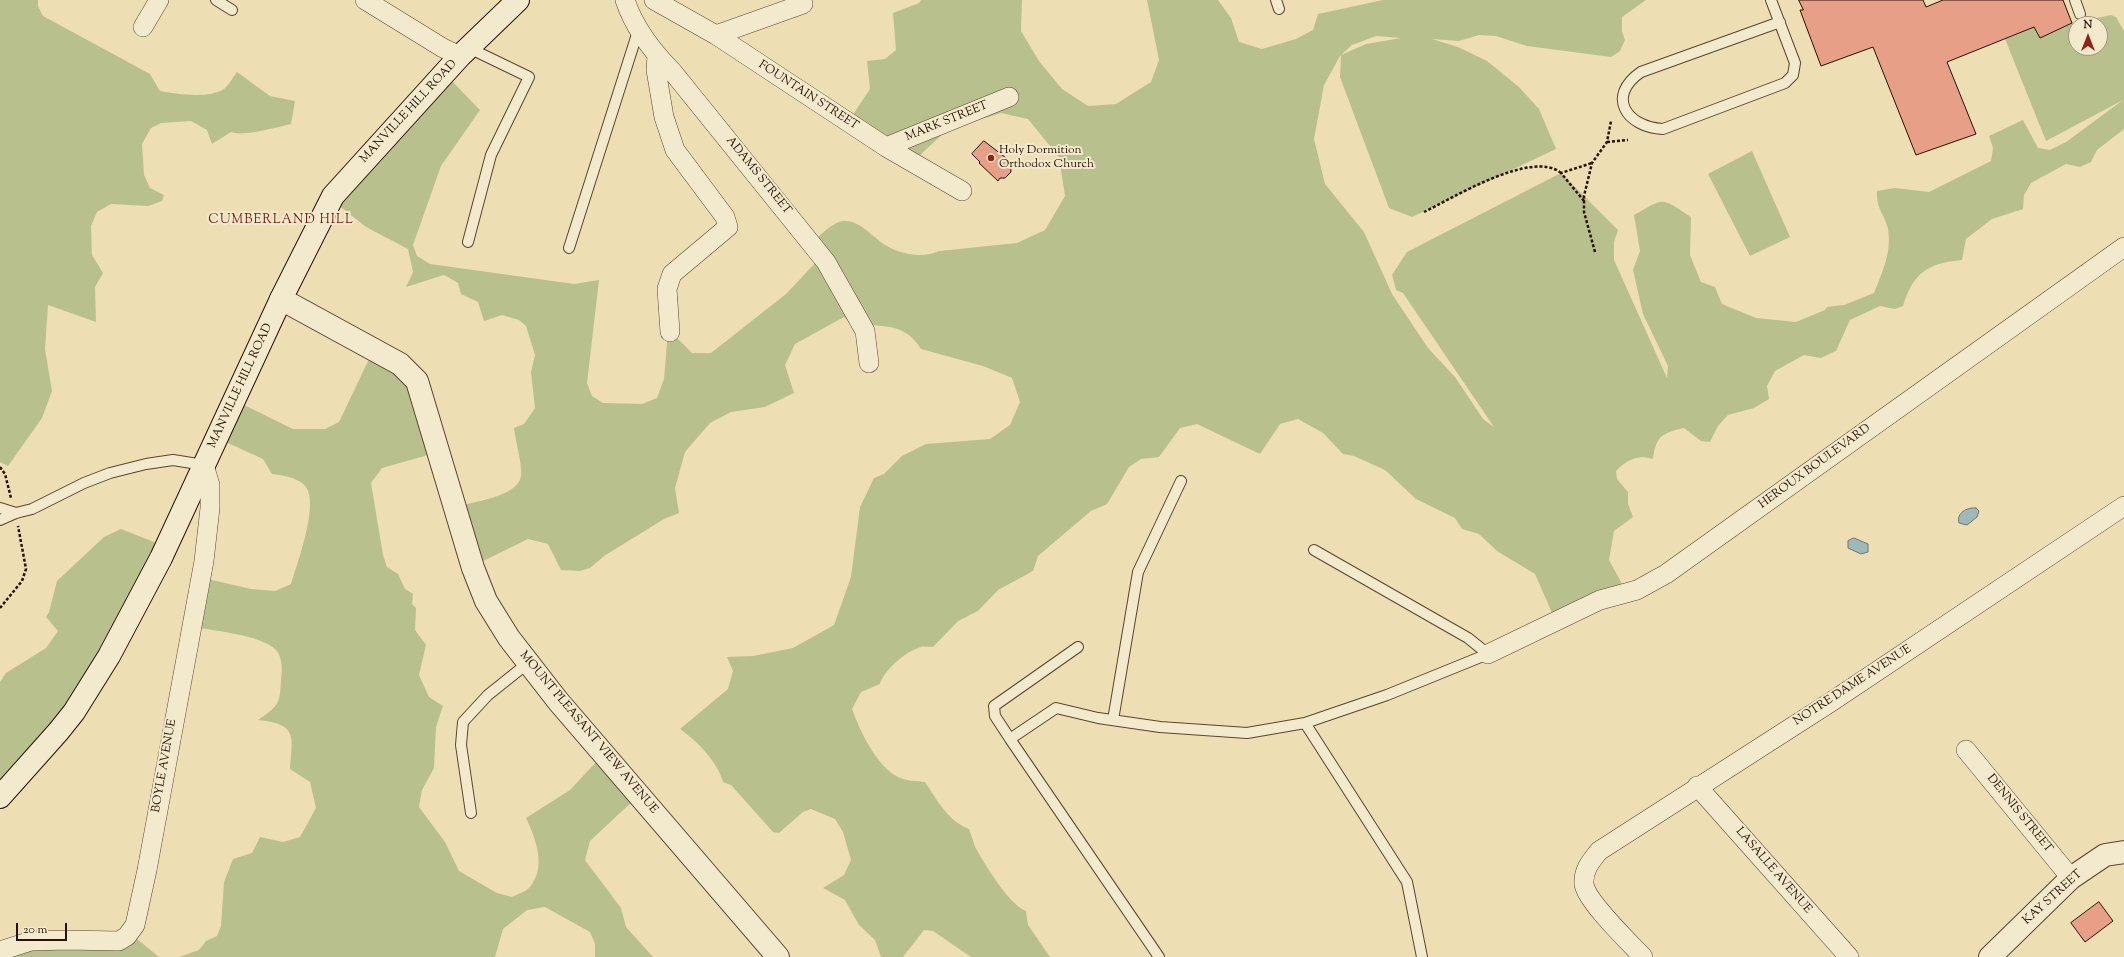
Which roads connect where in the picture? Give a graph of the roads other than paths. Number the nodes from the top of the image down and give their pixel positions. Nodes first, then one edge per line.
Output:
1 (159, 0) edge
2 (216, 0) edge
3 (365, 0) edge
4 (518, 0) edge
5 (625, 0) edge
6 (654, 0) edge
7 (1771, 0) edge
8 (2075, 0) edge
9 (803, 4) dead end
10 (232, 10) dead end
11 (2080, 14) dead end
12 (1780, 22) junction
13 (143, 27) dead end
14 (639, 28) junction
15 (716, 35) junction
16 (464, 52) junction
17 (657, 56) junction
18 (1009, 97) dead end
19 (886, 147) junction
20 (962, 190) dead end
21 (468, 242) dead end
22 (2124, 247) edge
23 (569, 248) dead end
24 (282, 299) junction
25 (670, 332) dead end
26 (869, 363) dead end
27 (204, 465) junction
28 (1181, 481) dead end
29 (2124, 506) edge
30 (0, 508) edge
31 (16, 513) junction
32 (0, 520) edge
33 (1314, 550) dead end
34 (1078, 647) dead end
35 (1488, 654) junction
36 (528, 663) junction
37 (1113, 720) junction
38 (1305, 723) junction
39 (1010, 739) junction
40 (1966, 750) dead end
41 (1697, 786) junction
42 (0, 797) edge
43 (472, 813) dead end
44 (2124, 852) edge
45 (2071, 878) junction
46 (0, 951) edge
47 (778, 957) edge
48 (1159, 957) edge
49 (1422, 957) edge
50 (1643, 957) edge
51 (1849, 957) edge
52 (1990, 957) edge

1 - 13 street
2 - 10 lane
3 - 16 street
4 - 16 street, MANVILLE HILL ROAD
5 - 14 street, ADAMS STREET
6 - 15 street, FOUNTAIN STREET
7 - 12 lane
8 - 11 lane
9 - 15 street
12 - 12 lane
14 - 17 street, ADAMS STREET
14 - 23 lane
15 - 19 street, FOUNTAIN STREET
16 - 21 lane
16 - 24 street, MANVILLE HILL ROAD
17 - 25 street
17 - 26 street, ADAMS STREET
18 - 19 street, MARK STREET
19 - 20 street, FOUNTAIN STREET
22 - 35 street, HEROUX BOULEVARD
24 - 27 street, MANVILLE HILL ROAD
24 - 36 street, MOUNT PLEASANT VIEW AVENUE
27 - 31 lane
27 - 42 street, MANVILLE HILL ROAD
27 - 46 street, BOYLE AVENUE
28 - 37 lane
29 - 41 street, NOTRE DAME AVENUE
30 - 31 lane
31 - 32 lane
33 - 35 lane
34 - 39 lane
35 - 38 lane
36 - 43 lane
36 - 47 street, MOUNT PLEASANT VIEW AVENUE
37 - 38 lane
37 - 39 lane
38 - 49 lane
39 - 48 lane
40 - 45 street, DENNIS STREET
41 - 50 street, NOTRE DAME AVENUE
41 - 51 street, LASALLE AVENUE
44 - 45 street, KAY STREET
45 - 52 street, KAY STREET

